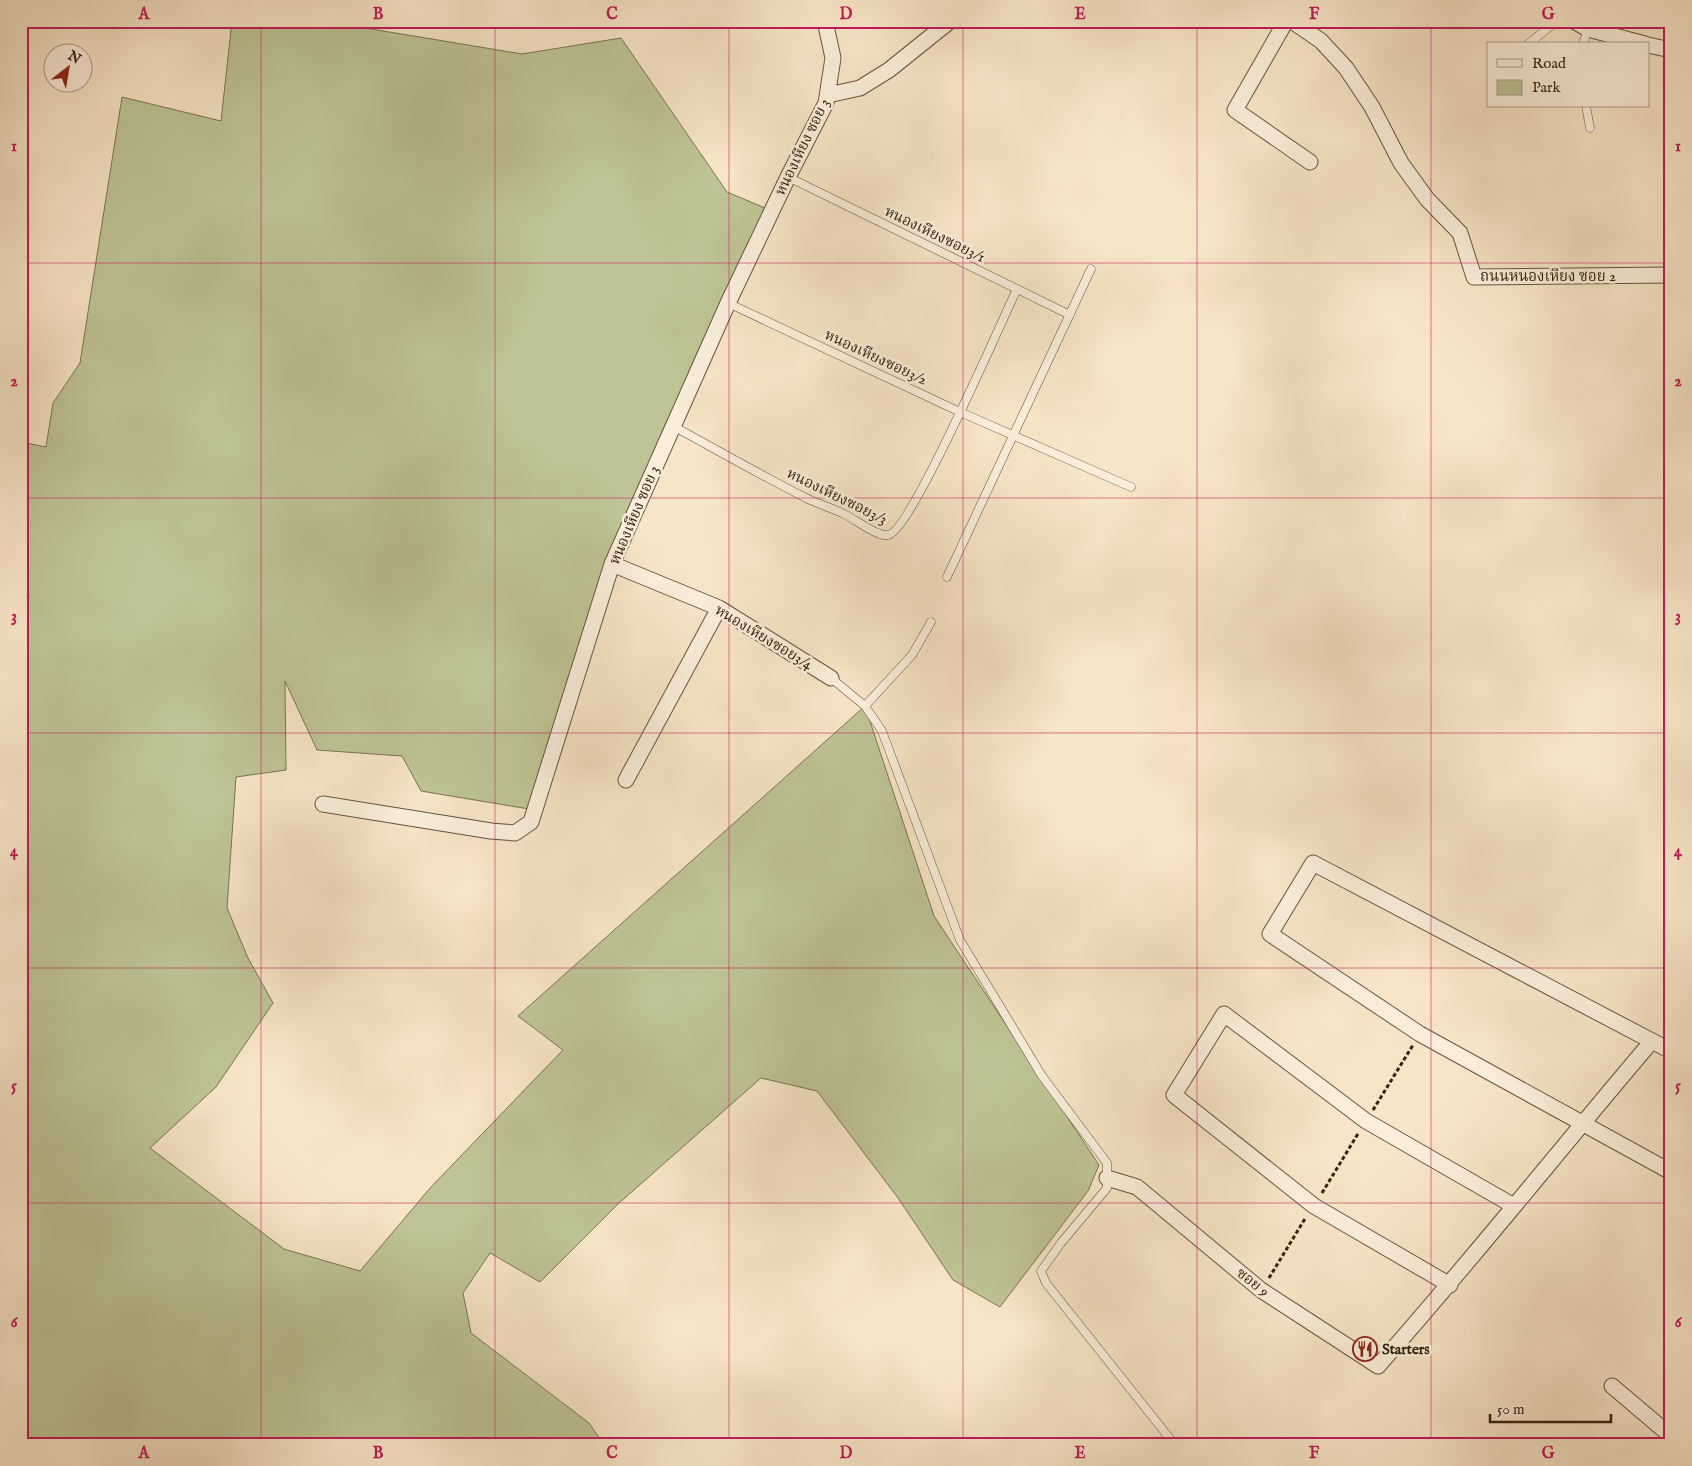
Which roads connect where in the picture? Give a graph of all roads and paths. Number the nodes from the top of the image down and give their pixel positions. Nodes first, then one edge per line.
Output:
1 (825, 21) edge
2 (950, 21) edge
3 (1286, 21) edge
4 (1292, 21) edge
5 (1557, 21) edge
6 (1574, 21) edge
7 (1585, 36) edge
8 (1531, 42) edge
9 (1632, 42) edge
10 (1650, 45) edge
11 (1671, 50) edge
12 (828, 95) junction
13 (1586, 108) edge
14 (1590, 128) dead end
15 (1310, 162) dead end
16 (788, 177) junction
17 (1091, 269) dead end
18 (1671, 275) edge
19 (1016, 289) junction
20 (728, 303) junction
21 (1070, 315) junction
22 (960, 412) junction
23 (673, 426) junction
24 (1014, 435) junction
25 (1131, 487) dead end
26 (612, 564) junction
27 (947, 577) dead end
28 (719, 608) junction
29 (931, 622) dead end
30 (830, 678) joint
31 (865, 706) junction
32 (626, 780) dead end
33 (323, 804) dead end
34 (1420, 1034) junction
35 (1652, 1041) junction
36 (1671, 1051) edge
37 (1366, 1121) junction
38 (1583, 1122) junction
39 (1671, 1172) edge
40 (1107, 1178) junction
41 (1314, 1206) junction
42 (1514, 1206) junction
43 (1450, 1285) junction
44 (1261, 1290) junction
45 (1612, 1386) dead end
46 (1671, 1436) edge
47 (1174, 1445) edge

1 - 12 street, หนองเหียง ซอย 3
2 - 12 street
3 - 15 street
4 - 18 street, ถนนหนองเหียง ซอย 2
5 - 8 lane
6 - 7 street
7 - 9 street
10 - 11 street
12 - 16 street, หนองเหียง ซอย 3
13 - 14 lane
16 - 19 lane, หนองเหียงซอย3/1
16 - 20 street, หนองเหียง ซอย 3
17 - 21 lane
19 - 21 lane, หนองเหียงซอย3/1
19 - 22 lane
20 - 22 lane, หนองเหียงซอย3/2
20 - 23 street, หนองเหียง ซอย 3
21 - 24 lane
22 - 23 lane, หนองเหียงซอย3/3
22 - 24 lane, หนองเหียงซอย3/2
23 - 26 street, หนองเหียง ซอย 3
24 - 25 lane, หนองเหียงซอย3/2
24 - 27 lane
26 - 28 street, หนองเหียงซอย3/4
26 - 33 street, หนองเหียง ซอย 3
28 - 30 street, หนองเหียงซอย3/4
28 - 32 street
29 - 31 lane
30 - 31 lane
31 - 40 lane
34 - 35 street
34 - 37 path
34 - 38 street
35 - 36 street
35 - 38 street
37 - 41 path
37 - 41 street
37 - 42 street
38 - 39 street
38 - 42 street
40 - 44 street, ซอย 9
40 - 47 lane
41 - 43 street
41 - 44 path
42 - 43 street
43 - 44 street, ซอย 9
45 - 46 street

